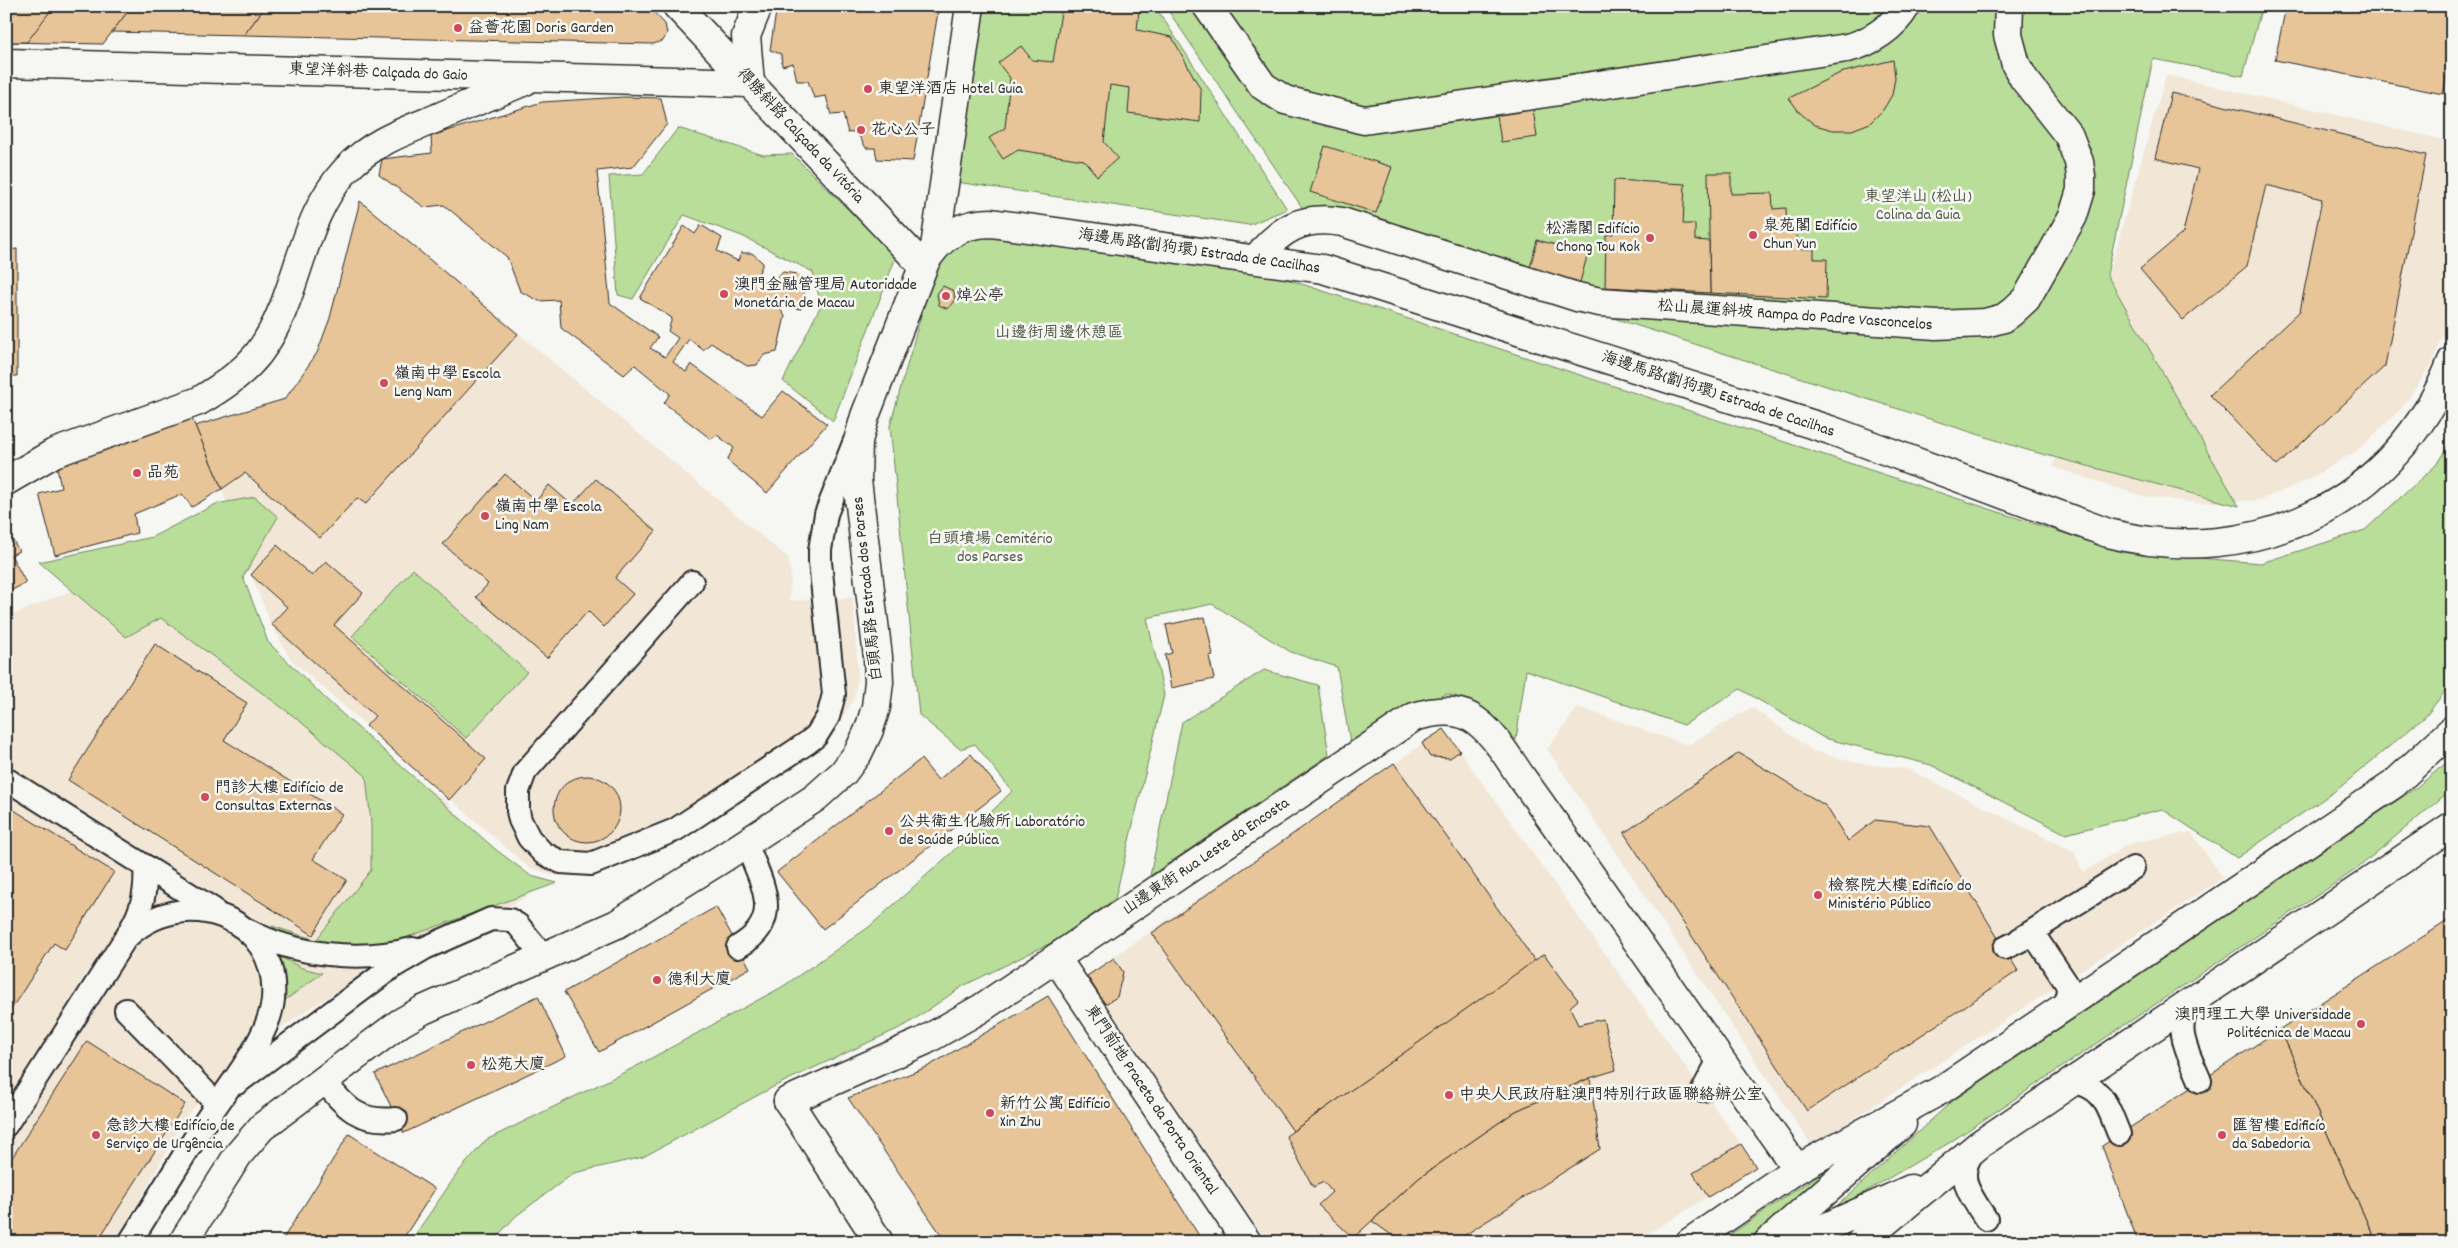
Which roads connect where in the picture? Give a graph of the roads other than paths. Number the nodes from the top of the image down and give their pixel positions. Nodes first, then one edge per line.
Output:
1 (677, 6) edge
2 (758, 6) edge
3 (970, 6) edge
4 (1207, 6) edge
5 (1906, 6) edge
6 (2009, 6) edge
7 (6, 63) edge
8 (533, 77) junction
9 (750, 83) junction
10 (929, 257) junction
11 (1256, 259) junction
12 (2452, 362) edge
13 (865, 416) junction
14 (6, 481) edge
15 (692, 582) dead end
16 (2452, 730) edge
17 (6, 779) edge
18 (2452, 807) edge
19 (2452, 826) edge
20 (746, 843) junction
21 (145, 866) junction
22 (2133, 868) dead end
23 (2375, 878) junction
24 (234, 922) junction
25 (2044, 935) junction
26 (448, 937) junction
27 (2012, 944) dead end
28 (738, 947) dead end
29 (117, 950) junction
30 (544, 957) junction
31 (1056, 958) junction
32 (2073, 994) junction
33 (2191, 1002) junction
34 (126, 1010) dead end
35 (1720, 1058) junction
36 (324, 1079) junction
37 (2200, 1081) dead end
38 (2073, 1082) junction
39 (1702, 1090) dead end
40 (1941, 1090) junction
41 (216, 1106) junction
42 (396, 1119) dead end
43 (6, 1125) edge
44 (2119, 1134) dead end
45 (1978, 1146) junction
46 (1797, 1169) junction
47 (1935, 1181) junction
48 (1971, 1196) junction
49 (1986, 1218) dead end
50 (130, 1242) edge
51 (183, 1242) edge
52 (879, 1242) edge
53 (1247, 1242) edge
54 (1690, 1242) edge
55 (1768, 1242) edge
56 (1792, 1242) edge
57 (1861, 1242) edge

1 - 9 street, 得勝斜路 Calçada da Vitória
2 - 9 street
3 - 10 street, 白頭馬路 Estrada dos Parses
4 - 5 street
6 - 11 street, 松山晨運斜坡 Rampa do Padre Vasconcelos
7 - 8 street, 東望洋斜巷 Calçada do Gaio
8 - 9 street, 東望洋斜巷 Calçada do Gaio
8 - 14 street
9 - 10 street, 得勝斜路 Calçada da Vitória
10 - 11 street, 海邊馬路(劏狗環) Estrada de Cacilhas
10 - 13 street, 白頭馬路 Estrada dos Parses
11 - 12 street, 海邊馬路(劏狗環) Estrada de Cacilhas
13 - 15 lane
13 - 20 street, 白頭馬路 Estrada dos Parses
16 - 32 street
17 - 21 lane
18 - 23 street
19 - 23 street
20 - 28 lane
20 - 30 street, 白頭馬路 Estrada dos Parses
21 - 24 lane
21 - 29 lane
22 - 25 lane
23 - 33 street
24 - 26 lane
24 - 29 lane
24 - 41 lane
25 - 27 lane
25 - 32 lane
26 - 30 lane
26 - 41 lane
29 - 43 lane
30 - 36 street, 白頭馬路 Estrada dos Parses
31 - 35 street, 山邊東街 Rua Leste da Encosta
31 - 52 street, 山邊東街 Rua Leste da Encosta
31 - 53 street, 東門前地 Praceta da Porta Oriental
32 - 40 street
33 - 37 lane
33 - 38 street
34 - 41 lane
35 - 39 lane
35 - 46 street, 山邊東街 Rua Leste da Encosta
36 - 42 lane
36 - 51 street, 白頭馬路 Estrada dos Parses
38 - 44 lane
38 - 45 street
40 - 46 street
40 - 55 street
41 - 50 lane, bridge
45 - 47 street
45 - 48 lane
46 - 54 street
47 - 48 lane
47 - 56 street
47 - 57 street
48 - 49 lane

